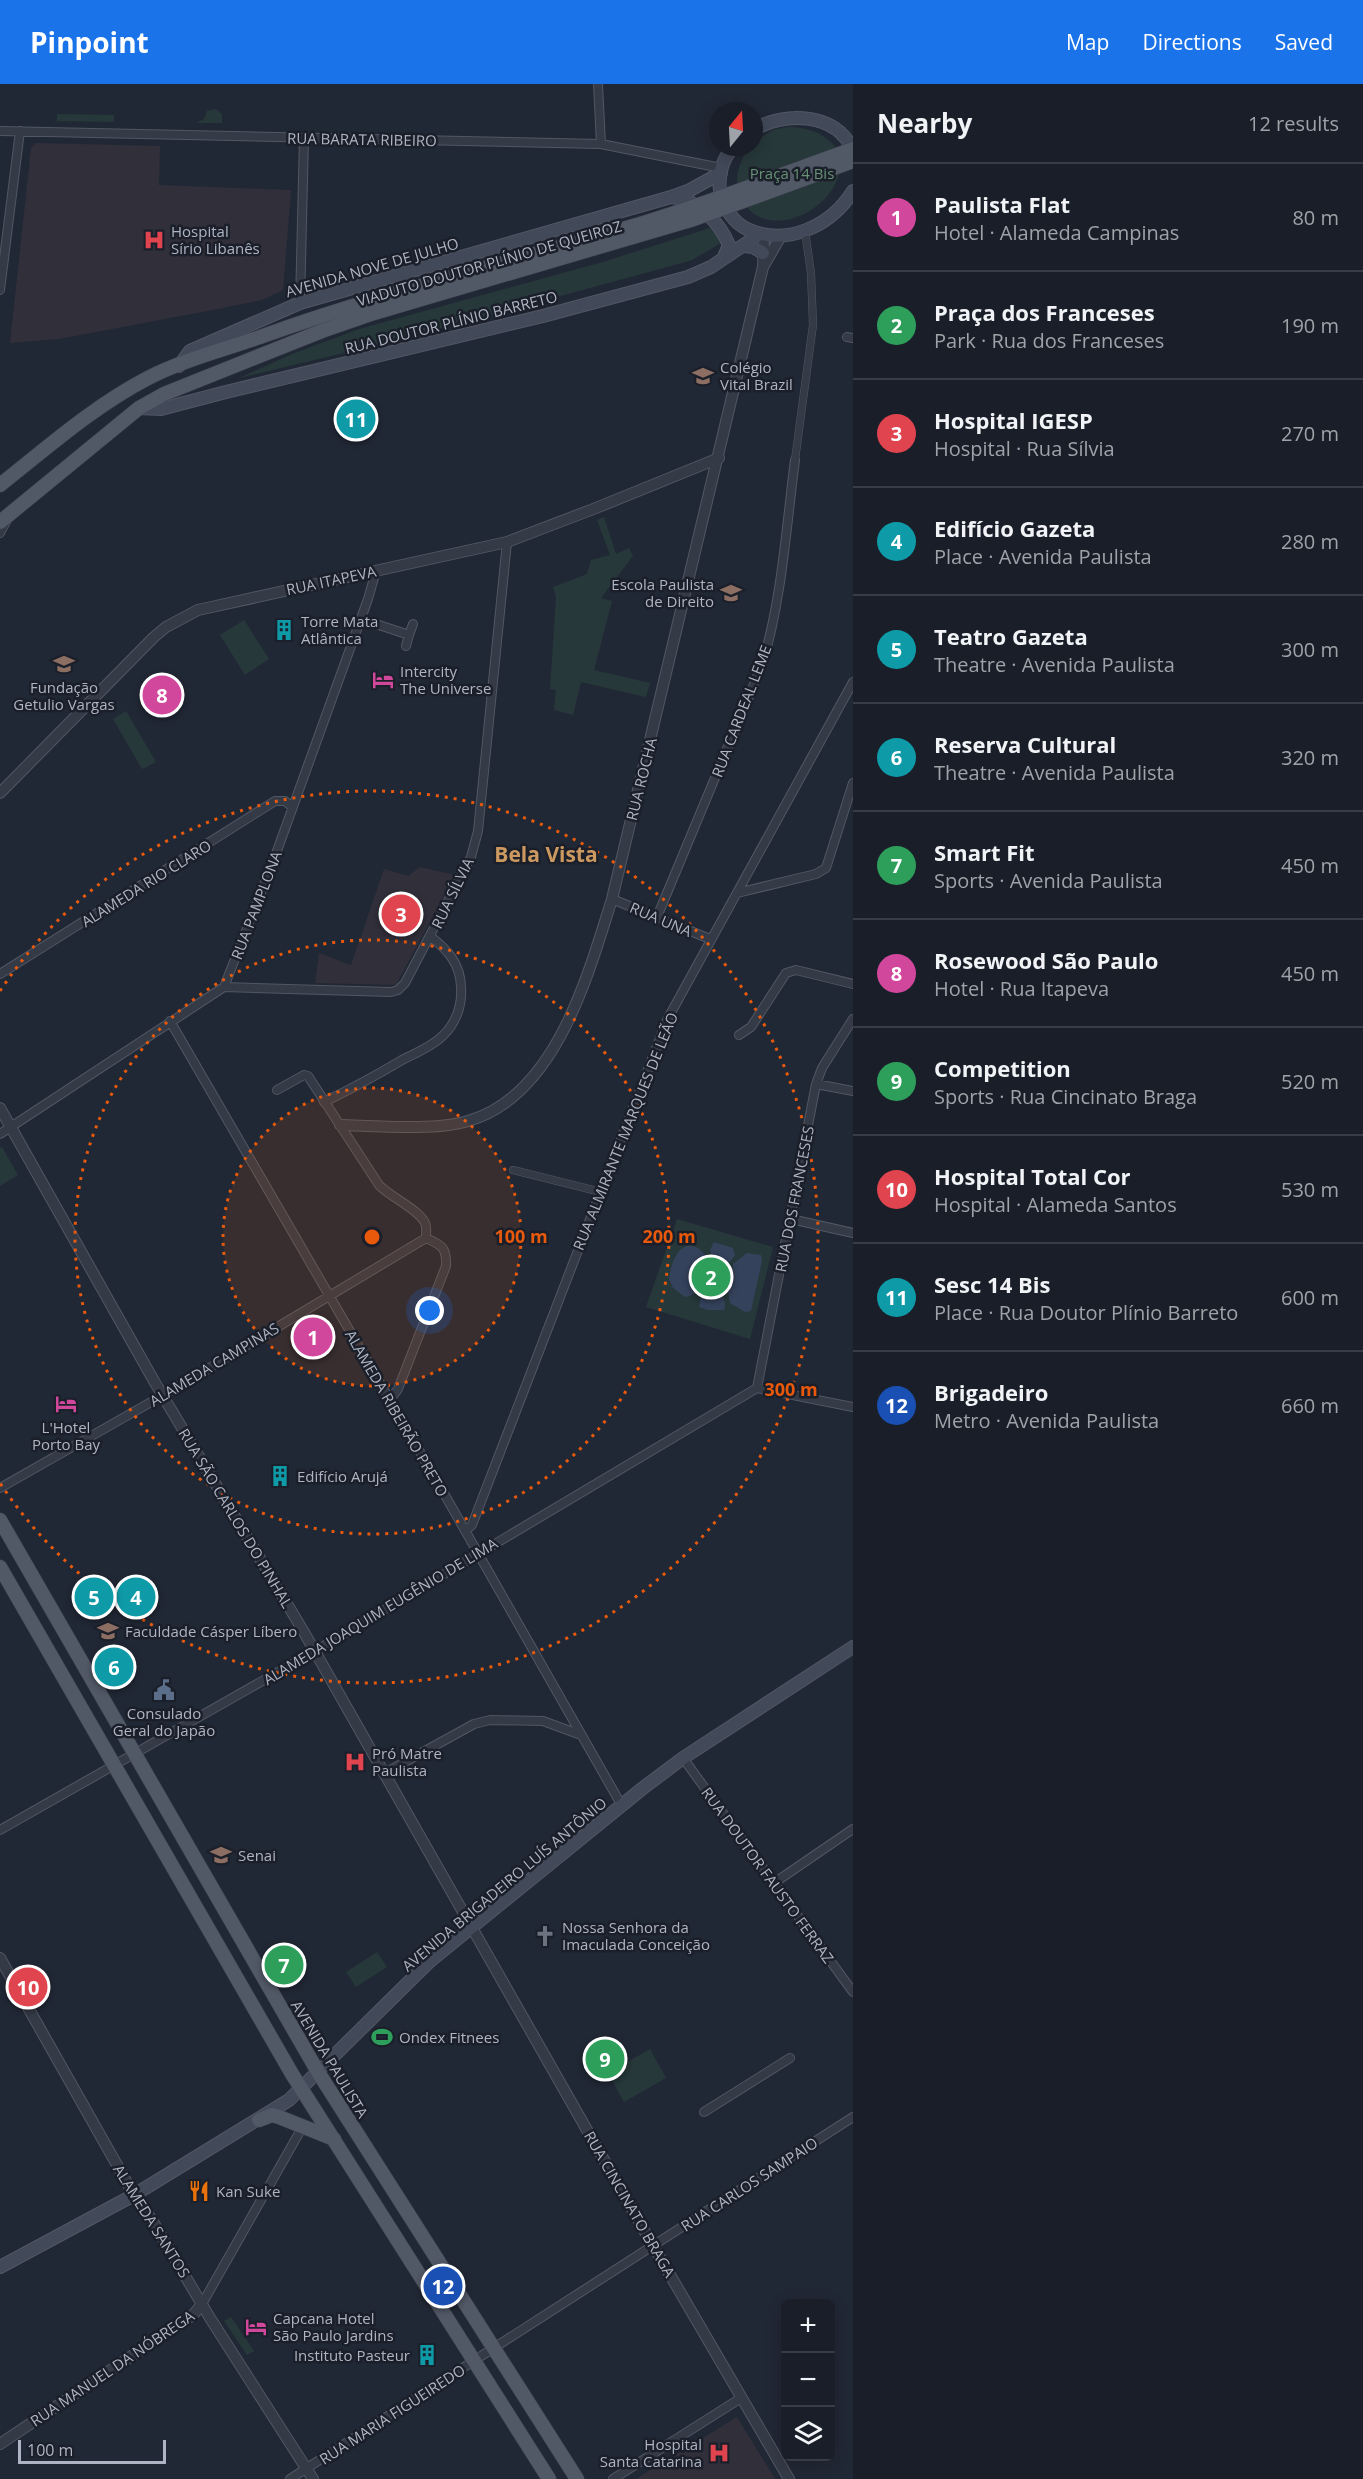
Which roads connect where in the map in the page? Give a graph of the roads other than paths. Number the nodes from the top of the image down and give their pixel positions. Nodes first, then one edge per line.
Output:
1 (598, 84) edge
2 (763, 125) edge
3 (0, 130) edge
4 (20, 131) junction
5 (850, 135) edge
6 (304, 138) junction
7 (601, 144) junction
8 (853, 149) edge
9 (728, 156) edge
10 (853, 161) edge
11 (721, 171) junction
12 (671, 197) junction
13 (851, 197) edge
14 (805, 231) junction
15 (762, 235) junction
16 (781, 236) junction
17 (744, 246) junction
18 (763, 253) junction
19 (724, 257) junction
20 (763, 267) junction
21 (0, 290) edge
22 (300, 303) junction
23 (179, 366) junction
24 (139, 408) junction
25 (718, 458) junction
26 (795, 460) joint
27 (0, 485) edge
28 (5, 518) edge
29 (0, 534) edge
30 (507, 542) junction
31 (376, 571) junction
32 (361, 619) junction
33 (413, 624) dead end
34 (410, 635) junction
35 (406, 646) dead end
36 (853, 682) edge
37 (853, 783) edge
38 (0, 793) edge
39 (292, 807) junction
40 (737, 893) junction
41 (612, 899) junction
42 (657, 917) junction
43 (431, 937) junction
44 (710, 939) junction
45 (0, 974) edge
46 (853, 984) edge
47 (224, 987) junction
48 (853, 1018) edge
49 (170, 1022) junction
50 (738, 1035) dead end
51 (816, 1084) junction
52 (277, 1090) dead end
53 (853, 1091) edge
54 (324, 1102) junction
55 (0, 1108) edge
56 (340, 1125) junction
57 (11, 1128) junction
58 (0, 1134) edge
59 (513, 1170) dead end
60 (601, 1192) junction
61 (791, 1219) junction
62 (853, 1233) edge
63 (426, 1238) junction
64 (328, 1294) junction
65 (757, 1388) junction
66 (163, 1395) junction
67 (389, 1401) junction
68 (853, 1407) edge
69 (0, 1488) edge
70 (0, 1520) edge
71 (465, 1531) junction
72 (478, 1553) junction
73 (0, 1567) edge
74 (853, 1647) edge
75 (315, 1651) junction
76 (581, 1735) junction
77 (134, 1753) junction
78 (683, 1758) junction
79 (115, 1765) junction
80 (385, 1773) junction
81 (622, 1806) junction
82 (853, 1829) edge
83 (0, 1830) edge
84 (774, 1883) junction
85 (473, 1927) junction
86 (0, 1958) edge
87 (853, 1992) edge
88 (790, 2058) dead end
89 (318, 2072) junction
90 (301, 2088) junction
91 (704, 2112) dead end
92 (853, 2117) edge
93 (259, 2120) junction
94 (303, 2126) junction
95 (334, 2139) junction
96 (134, 2195) junction
97 (654, 2247) junction
98 (0, 2266) edge
99 (202, 2304) junction
100 (494, 2349) junction
101 (475, 2361) junction
102 (741, 2398) junction
103 (0, 2444) edge
104 (306, 2469) junction
105 (290, 2479) edge
106 (313, 2479) edge
107 (549, 2479) edge
108 (577, 2479) edge
109 (613, 2479) edge
110 (789, 2479) edge

1 - 7 street
2 - 5 main road
3 - 4 street, RUA BARATA RIBEIRO
4 - 6 street, RUA BARATA RIBEIRO
4 - 21 street
5 - 8 main road
6 - 7 street, RUA BARATA RIBEIRO
6 - 22 street
7 - 11 street, RUA BARATA RIBEIRO
8 - 23 main road, VIADUTO DOUTOR PLÍNIO DE QUEIROZ, bridge
9 - 11 main road
10 - 24 main road, VIADUTO DOUTOR PLÍNIO DE QUEIROZ, bridge
11 - 12 main road, AVENIDA NOVE DE JULHO
11 - 15 main road
12 - 19 main road
12 - 22 main road, AVENIDA NOVE DE JULHO
13 - 14 main road
14 - 16 main road
14 - 26 street
15 - 16 main road
15 - 17 main road, RUA DOUTOR PLÍNIO BARRETO
15 - 18 street, RUA ROCHA
16 - 20 street, RUA ROCHA
17 - 18 main road
17 - 19 main road, RUA DOUTOR PLÍNIO BARRETO
18 - 20 street, RUA ROCHA
19 - 24 main road, RUA DOUTOR PLÍNIO BARRETO
20 - 25 street, RUA ROCHA
22 - 23 main road, AVENIDA NOVE DE JULHO
23 - 27 main road, AVENIDA NOVE DE JULHO
24 - 28 main road
25 - 30 street, RUA ITAPEVA
25 - 41 street, RUA ROCHA
26 - 42 street, RUA CARDEAL LEME
28 - 29 street
30 - 31 street, RUA ITAPEVA
30 - 43 street, RUA SÍLVIA
31 - 32 street, RUA PAMPLONA
31 - 38 street, RUA ITAPEVA
32 - 34 street
32 - 39 street, RUA PAMPLONA
33 - 34 street
34 - 35 street
36 - 40 street, RUA ALMIRANTE MARQUES DE LEÃO
37 - 40 street
39 - 45 street, ALAMEDA RIO CLARO
39 - 47 street, RUA PAMPLONA
40 - 44 street, RUA ALMIRANTE MARQUES DE LEÃO
41 - 42 street, RUA UNA
41 - 56 street, RUA ROCHA
42 - 44 street, RUA UNA
43 - 47 street, RUA SÍLVIA
43 - 54 street
44 - 60 street, RUA ALMIRANTE MARQUES DE LEÃO
46 - 50 street
47 - 49 street
48 - 51 street, RUA DOS FRANCESES
49 - 57 street
49 - 64 street, ALAMEDA RIBEIRÃO PRETO
51 - 53 street
51 - 61 street, RUA DOS FRANCESES
52 - 54 street
54 - 56 street
55 - 57 street, RUA SÃO CARLOS DO PINHAL
56 - 63 street
57 - 58 street
57 - 66 street, RUA SÃO CARLOS DO PINHAL
59 - 60 street
60 - 71 street, RUA ALMIRANTE MARQUES DE LEÃO
61 - 62 street
61 - 65 street, RUA DOS FRANCESES
63 - 64 street, ALAMEDA CAMPINAS
63 - 67 street
64 - 66 street, ALAMEDA CAMPINAS
64 - 67 street, ALAMEDA RIBEIRÃO PRETO
65 - 68 street
65 - 72 street, ALAMEDA JOAQUIM EUGÊNIO DE LIMA
66 - 69 street, ALAMEDA CAMPINAS
66 - 75 street, RUA SÃO CARLOS DO PINHAL
67 - 71 street, ALAMEDA RIBEIRÃO PRETO
70 - 77 main road, AVENIDA PAULISTA
71 - 72 street, ALAMEDA RIBEIRÃO PRETO
72 - 75 street, ALAMEDA JOAQUIM EUGÊNIO DE LIMA
72 - 76 street, ALAMEDA RIBEIRÃO PRETO
73 - 79 main road
74 - 78 main road, AVENIDA BRIGADEIRO LUÍS ANTÔNIO
75 - 77 street, ALAMEDA JOAQUIM EUGÊNIO DE LIMA
75 - 80 street, RUA SÃO CARLOS DO PINHAL
76 - 80 street
76 - 81 street, ALAMEDA RIBEIRÃO PRETO
77 - 79 street, ALAMEDA JOAQUIM EUGÊNIO DE LIMA
77 - 89 main road, AVENIDA PAULISTA
78 - 81 main road, AVENIDA BRIGADEIRO LUÍS ANTÔNIO
78 - 84 street, RUA DOUTOR FAUSTO FERRAZ
79 - 83 street, ALAMEDA JOAQUIM EUGÊNIO DE LIMA
79 - 90 main road
80 - 85 street, RUA SÃO CARLOS DO PINHAL
81 - 85 main road, AVENIDA BRIGADEIRO LUÍS ANTÔNIO
82 - 84 street
84 - 87 street, RUA DOUTOR FAUSTO FERRAZ
85 - 89 main road, AVENIDA BRIGADEIRO LUÍS ANTÔNIO
85 - 97 street, RUA CINCINATO BRAGA
86 - 96 street, ALAMEDA SANTOS
88 - 91 street
89 - 90 main road, AVENIDA BRIGADEIRO LUÍS ANTÔNIO
89 - 100 main road, AVENIDA PAULISTA
90 - 93 main road, AVENIDA BRIGADEIRO LUÍS ANTÔNIO
90 - 95 main road
92 - 97 street, RUA CARLOS SAMPAIO
93 - 94 main road
93 - 96 main road, AVENIDA BRIGADEIRO LUÍS ANTÔNIO
94 - 95 main road
94 - 99 street, RUA MANUEL DA NÓBREGA
95 - 101 main road
96 - 98 main road, AVENIDA BRIGADEIRO LUÍS ANTÔNIO
96 - 99 street, ALAMEDA SANTOS
97 - 100 street, RUA CARLOS SAMPAIO
97 - 102 street, RUA CINCINATO BRAGA
99 - 103 street, RUA MANUEL DA NÓBREGA
99 - 104 street, ALAMEDA SANTOS
100 - 101 street, RUA MARIA FIGUEIREDO
100 - 108 main road, AVENIDA PAULISTA
101 - 104 street, RUA MARIA FIGUEIREDO
101 - 107 main road
102 - 109 street
102 - 110 street, RUA CINCINATO BRAGA
104 - 105 street, RUA MARIA FIGUEIREDO
104 - 106 street, ALAMEDA SANTOS

